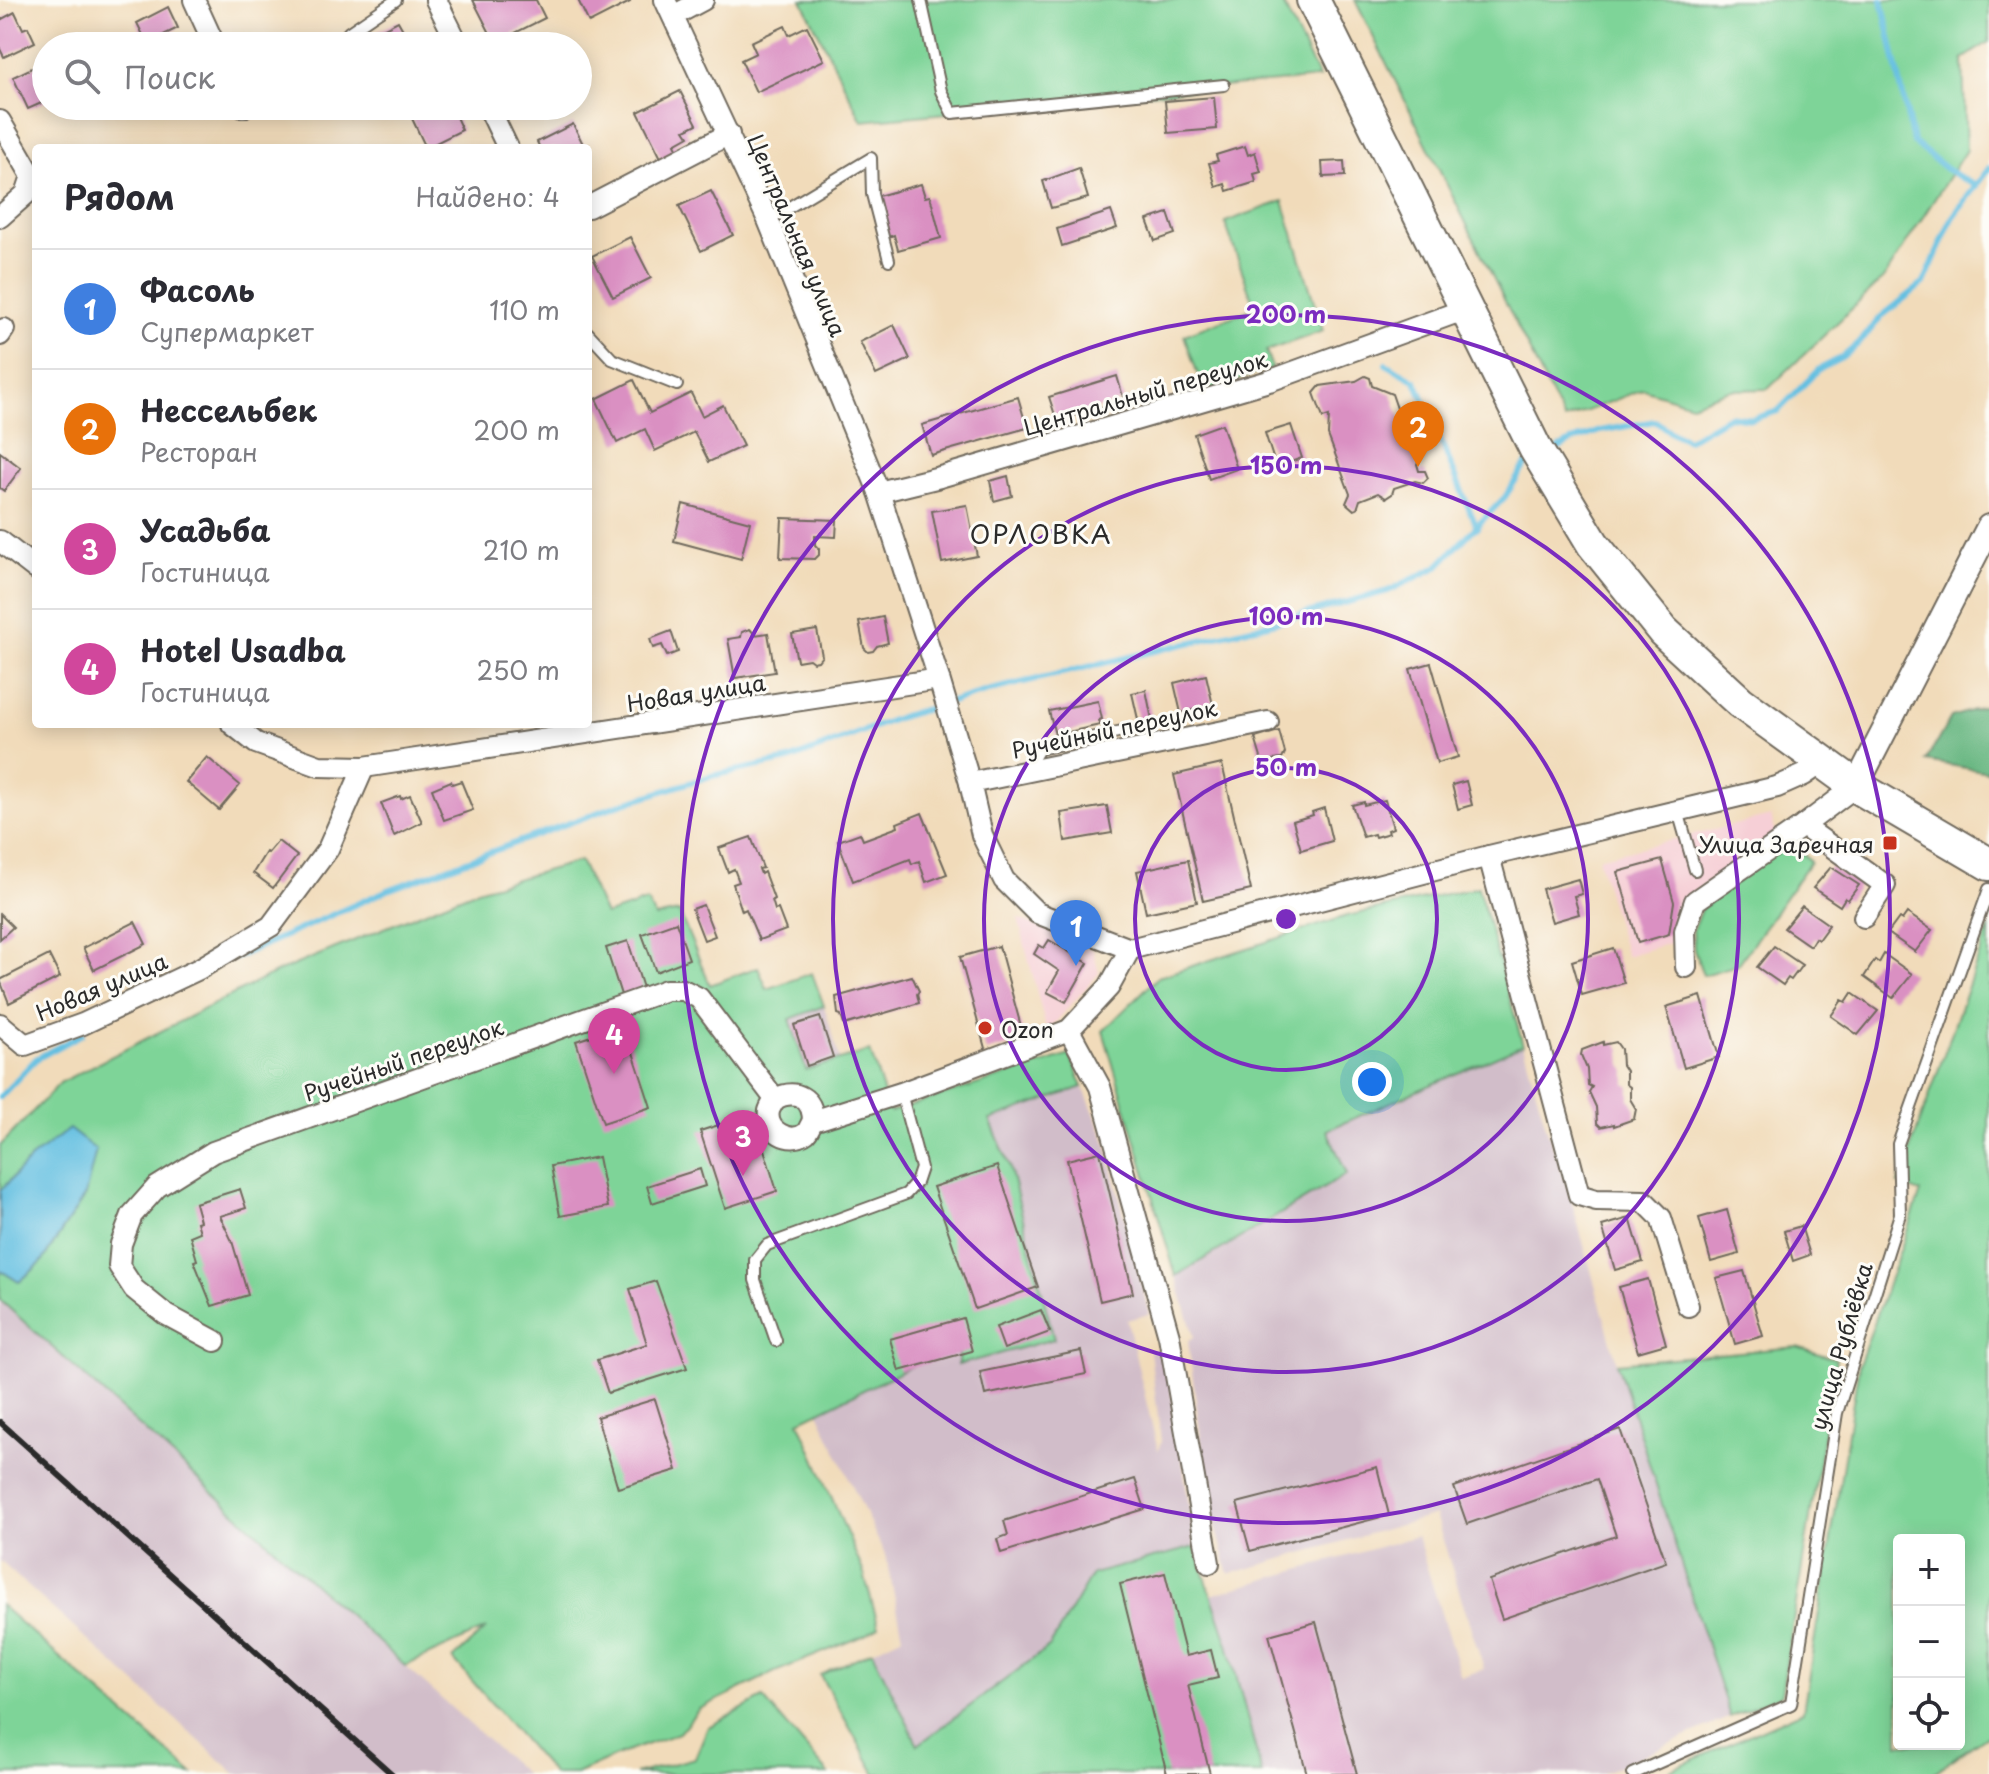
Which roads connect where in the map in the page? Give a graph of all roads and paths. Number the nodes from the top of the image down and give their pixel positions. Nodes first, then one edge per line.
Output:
1 (194, 0) edge
2 (396, 0) edge
3 (436, 0) edge
4 (703, 0) edge
5 (921, 0) edge
6 (1313, 0) edge
7 (669, 8) edge
8 (209, 32) edge
9 (349, 32) edge
10 (452, 32) edge
11 (1224, 85) dead end
12 (495, 120) edge
13 (0, 121) edge
14 (729, 134) junction
15 (506, 144) edge
16 (592, 205) edge
17 (0, 217) edge
18 (768, 220) junction
19 (889, 260) dead end
20 (1466, 309) junction
21 (592, 337) edge
22 (677, 385) dead end
23 (879, 492) junction
24 (1989, 527) edge
25 (0, 541) edge
26 (32, 566) edge
27 (939, 679) junction
28 (1268, 722) dead end
29 (237, 728) edge
30 (1127, 730) dead end
31 (1823, 762) junction
32 (364, 767) junction
33 (1026, 770) junction
34 (970, 783) junction
35 (1856, 786) junction
36 (1678, 811) junction
37 (1803, 826) junction
38 (1489, 856) junction
39 (1989, 864) edge
40 (1695, 870) dead end
41 (1989, 889) edge
42 (1864, 917) dead end
43 (1130, 949) junction
44 (1686, 967) dead end
45 (0, 1024) edge
46 (1069, 1030) junction
47 (901, 1093) junction
48 (775, 1099) junction
49 (813, 1121) junction
50 (1688, 1306) dead end
51 (215, 1341) dead end
52 (776, 1341) dead end
53 (1209, 1563) dead end
54 (1633, 1774) edge

1 - 8 street
2 - 9 lane
3 - 10 street
4 - 7 street
5 - 11 lane
6 - 20 main road
7 - 14 street, Центральная улица
12 - 15 street
13 - 17 street
14 - 16 street
14 - 18 street, Центральная улица
18 - 19 lane
18 - 23 street, Центральная улица
20 - 23 street, Центральный переулок
20 - 31 main road
21 - 22 lane
23 - 27 street, Центральная улица
24 - 35 street
25 - 26 street
27 - 32 street, Новая улица
27 - 34 street, Центральная улица
28 - 33 street, Ручейный переулок
29 - 32 street, Новая улица
30 - 33 lane
31 - 35 main road
31 - 36 street
32 - 45 street, Новая улица
33 - 34 street, Ручейный переулок
34 - 43 street, Центральная улица
35 - 37 street
35 - 39 main road
36 - 38 street
36 - 40 lane
37 - 42 street
37 - 44 street
38 - 43 street
38 - 50 street
41 - 54 lane, улица Рублёвка
43 - 46 street
46 - 47 street
46 - 53 street
47 - 49 street
47 - 52 lane
48 - 49 street
48 - 49 street
48 - 51 street, Ручейный переулок

